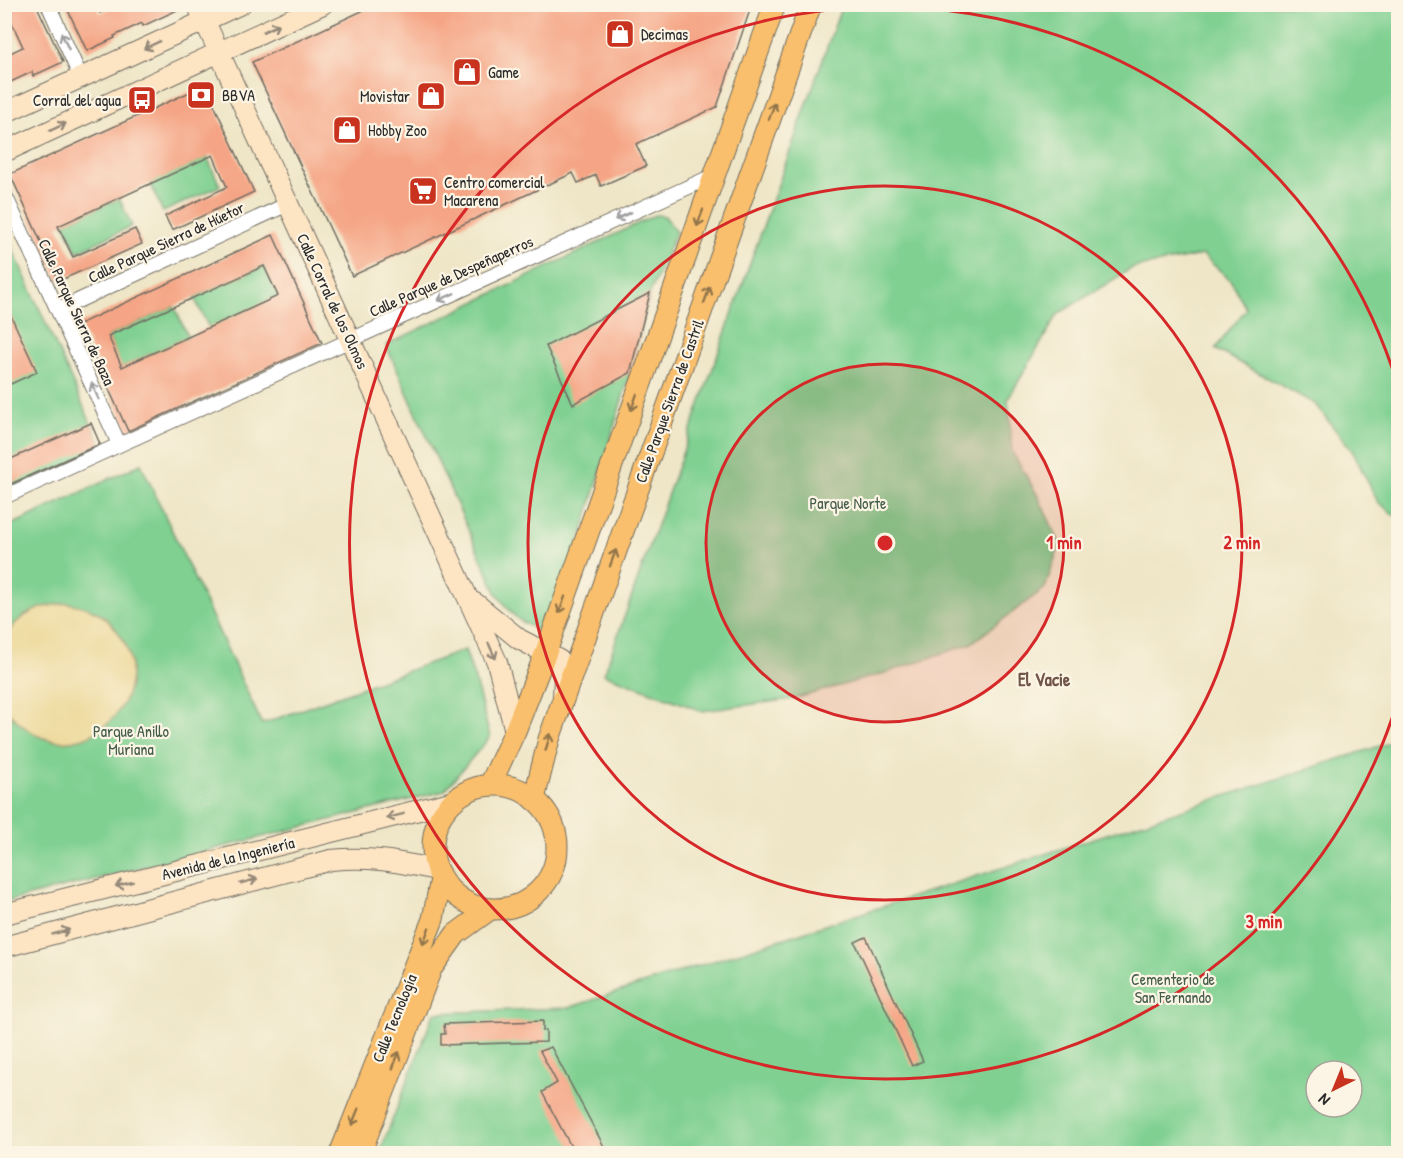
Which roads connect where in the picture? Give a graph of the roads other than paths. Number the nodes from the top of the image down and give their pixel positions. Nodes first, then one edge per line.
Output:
1 (48, 4) edge
2 (241, 4) edge
3 (323, 4) edge
4 (775, 4) edge
5 (811, 4) edge
6 (201, 13) edge
7 (220, 53) junction
8 (81, 78) junction
9 (4, 113) edge
10 (4, 152) edge
11 (715, 175) junction
12 (4, 194) edge
13 (288, 204) junction
14 (58, 310) junction
15 (350, 339) junction
16 (119, 444) junction
17 (4, 497) edge
18 (468, 597) junction
19 (546, 652) junction
20 (563, 700) junction
21 (515, 731) junction
22 (489, 785) junction
23 (534, 799) junction
24 (452, 802) junction
25 (439, 875) junction
26 (489, 910) junction
27 (4, 914) edge
28 (4, 947) edge
29 (340, 1154) edge
30 (360, 1154) edge

8 -> 1 street
2 - 6 street
7 -> 3 street
4 - 11 main road, Calle Parque Sierra de Castril
20 -> 5 main road, Calle Parque Sierra de Castril
6 - 7 street, Calle Corral de los Olmos
6 -> 8 street
10 -> 7 street
7 - 13 street, Calle Corral de los Olmos
8 - 9 street
11 -> 15 street, Calle Parque de Despeñaperros
11 -> 19 main road, Calle Parque Sierra de Castril
12 - 14 street, Calle Parque Sierra de Baza
13 - 14 street, Calle Parque Sierra de Húetor
13 - 15 street, Calle Corral de los Olmos
16 -> 14 street, Calle Parque Sierra de Baza
15 - 16 street, Calle Parque de Despeñaperros
15 - 18 street, Calle Corral de los Olmos
16 - 17 street, Calle Parque de Despeñaperros
18 - 19 street
18 -> 21 street, Calle Corral de los Olmos
19 - 20 street
19 - 21 main road, Calle Parque Sierra de Castril
23 -> 20 main road, Calle Parque Sierra de Castril
21 - 22 main road, Calle Parque Sierra de Castril
22 - 23 main road
22 - 24 main road
23 - 26 main road
24 - 25 main road
24 -> 27 street, Avenida de la Ingeniería
25 - 26 main road
28 -> 25 street, Avenida de la Ingeniería
25 -> 29 main road, Calle Tecnología
30 -> 26 main road, Calle Tecnología

